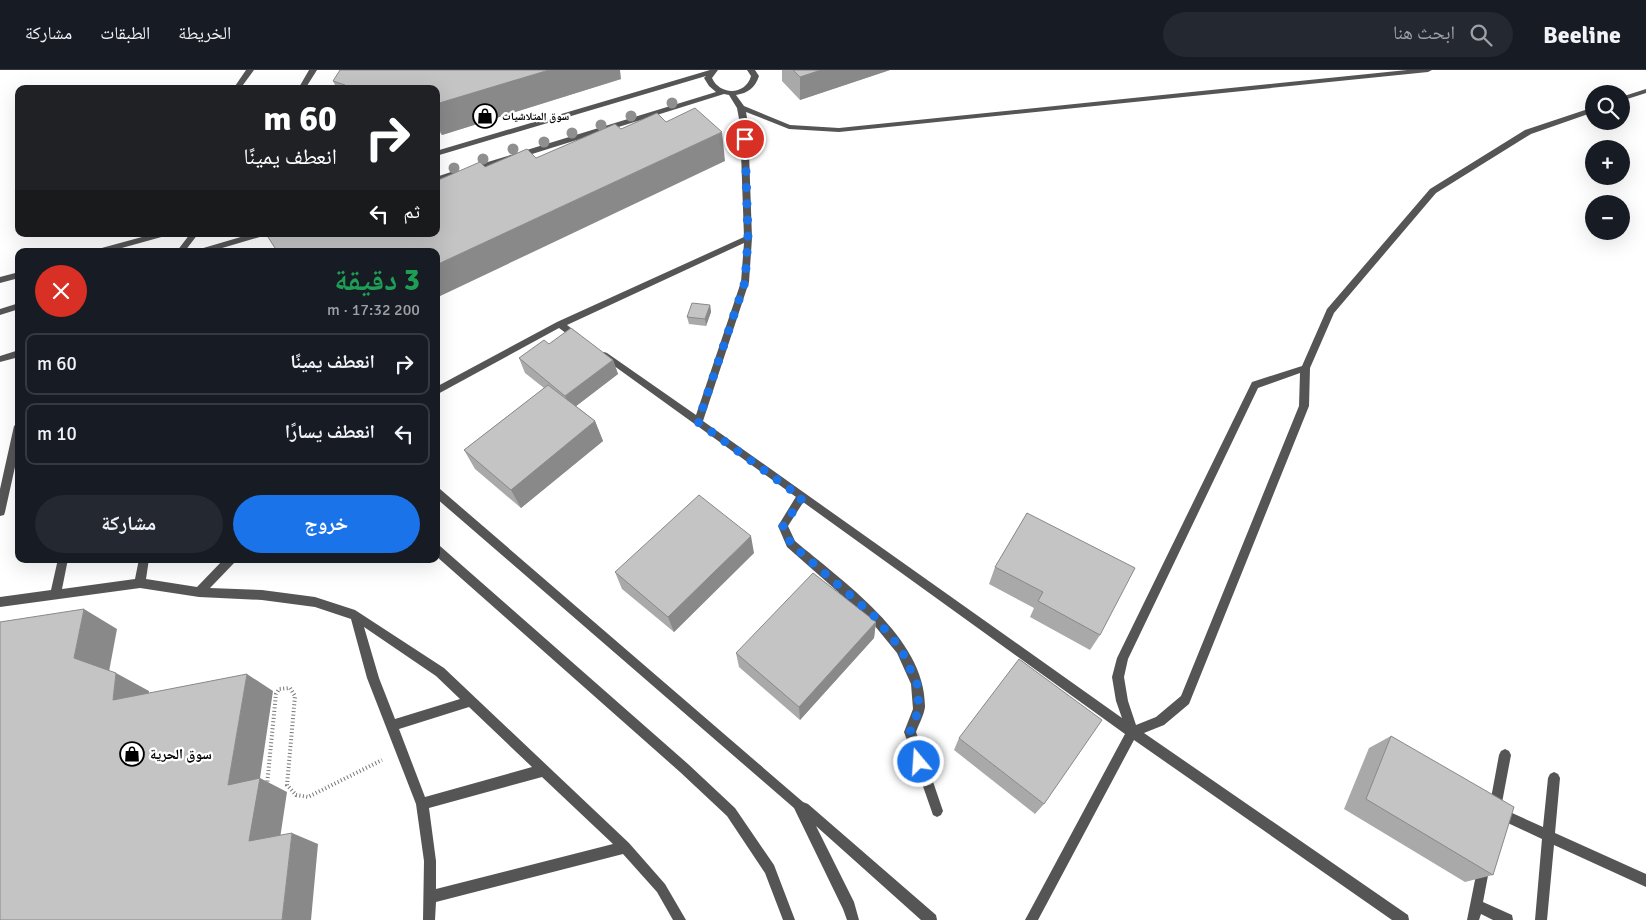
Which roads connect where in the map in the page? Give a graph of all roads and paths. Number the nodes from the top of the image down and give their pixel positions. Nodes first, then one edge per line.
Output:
1 (250, 70) edge
2 (313, 70) edge
3 (753, 70) edge
4 (1428, 70) edge
5 (712, 71) edge
6 (239, 85) edge
7 (304, 85) edge
8 (1646, 91) edge
9 (727, 93) junction
10 (1630, 96) edge
11 (741, 108) junction
12 (1585, 112) edge
13 (440, 153) edge
14 (440, 179) edge
15 (151, 237) edge
16 (192, 237) edge
17 (252, 237) edge
18 (748, 238) junction
19 (112, 248) edge
20 (183, 248) edge
21 (225, 248) edge
22 (15, 276) edge
23 (0, 280) edge
24 (15, 307) edge
25 (0, 312) edge
26 (560, 324) junction
27 (15, 355) edge
28 (0, 359) edge
29 (1305, 368) junction
30 (440, 389) edge
31 (698, 422) junction
32 (15, 444) edge
33 (440, 495) edge
34 (802, 498) junction
35 (0, 512) edge
36 (440, 553) edge
37 (62, 563) edge
38 (143, 563) edge
39 (227, 563) edge
40 (140, 583) junction
41 (199, 592) junction
42 (56, 594) junction
43 (0, 602) edge
44 (354, 615) junction
45 (471, 702) junction
46 (391, 726) junction
47 (1132, 732) junction
48 (401, 750) junction
49 (1505, 755) dead end
50 (544, 770) junction
51 (1554, 778) dead end
52 (266, 790) dead end
53 (422, 804) junction
54 (798, 804) junction
55 (937, 811) dead end
56 (1550, 835) junction
57 (625, 847) junction
58 (1487, 849) edge
59 (1646, 881) edge
60 (430, 897) junction
61 (1476, 905) junction
62 (429, 920) edge
63 (680, 920) edge
64 (789, 920) edge
65 (853, 920) edge
66 (930, 920) edge
67 (1031, 920) edge
68 (1403, 920) edge
69 (1473, 920) edge
70 (1507, 920) edge
71 (1540, 920) edge

1 - 6 street
2 - 7 street
3 - 9 street
4 - 11 street
5 - 9 street
5 - 13 street
8 - 10 street
9 - 11 street
9 - 14 street
11 - 18 street
12 - 29 street
15 - 19 street
16 - 20 street
17 - 21 street
18 - 26 street
18 - 31 street
22 - 23 street
24 - 25 street
26 - 30 street
26 - 31 street
27 - 28 street
29 - 47 street
29 - 47 street
31 - 34 street
32 - 35 street
33 - 54 street
34 - 47 street
34 - 55 street
36 - 64 street
37 - 42 street
38 - 40 street
39 - 41 street
40 - 41 street
40 - 42 street
41 - 44 street
42 - 43 street
44 - 45 street
44 - 46 street
45 - 46 street
45 - 50 street
46 - 48 street
47 - 67 street
47 - 68 street
48 - 52 path
48 - 53 street
49 - 56 street
50 - 53 street
50 - 57 street
51 - 56 street
53 - 60 street
54 - 65 street
54 - 66 street
56 - 59 street
56 - 71 street
57 - 60 street
57 - 63 street
58 - 61 street
60 - 62 street
61 - 69 street
61 - 70 street

